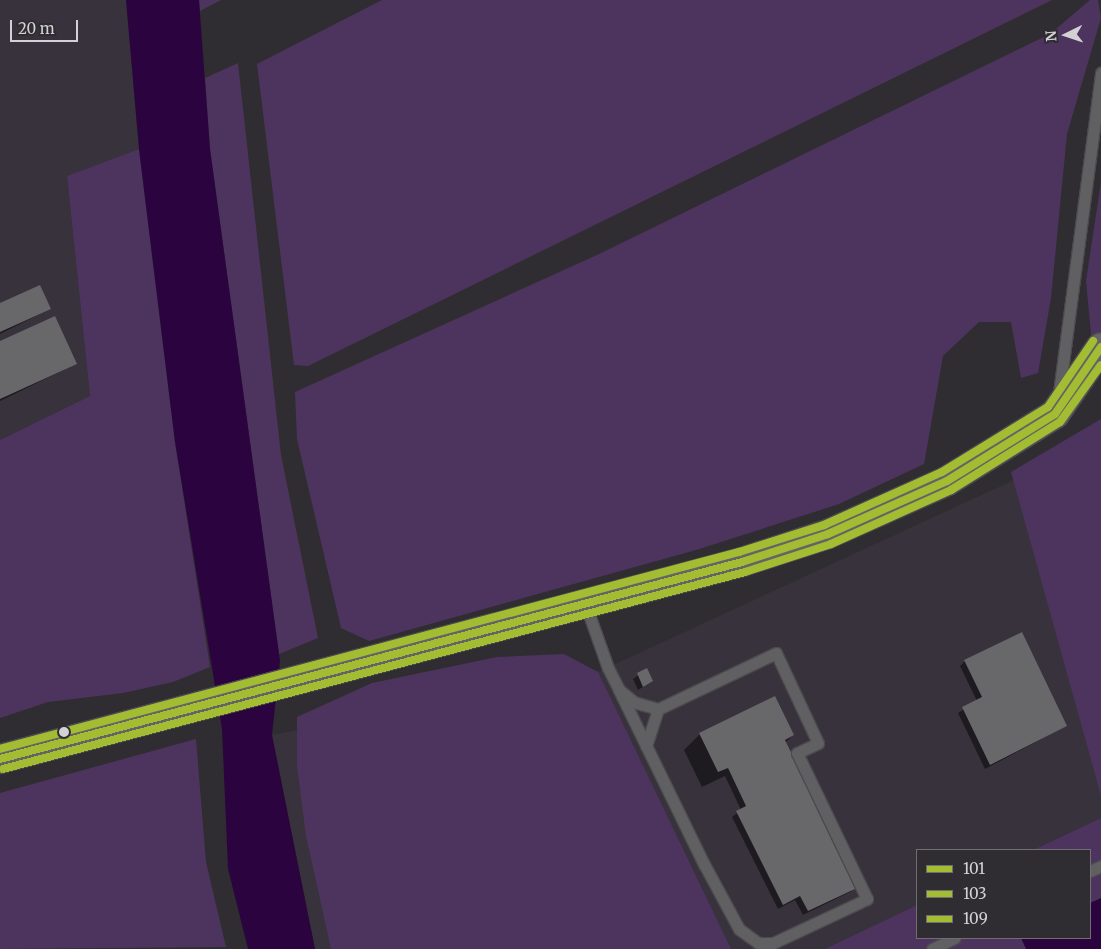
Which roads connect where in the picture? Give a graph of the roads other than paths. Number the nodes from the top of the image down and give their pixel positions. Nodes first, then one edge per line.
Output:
1 (1101, 73) edge
2 (1101, 347) edge
3 (1055, 414) junction
4 (585, 604) junction
5 (619, 690) junction
6 (658, 709) junction
7 (646, 746) junction
8 (0, 759) edge
9 (953, 939) edge
10 (932, 949) edge

1 - 3 lane
2 - 3 main road
3 - 4 main road
4 - 5 lane
4 - 8 main road
5 - 6 lane
5 - 7 lane
6 - 7 lane
6 - 7 lane
9 - 10 lane

